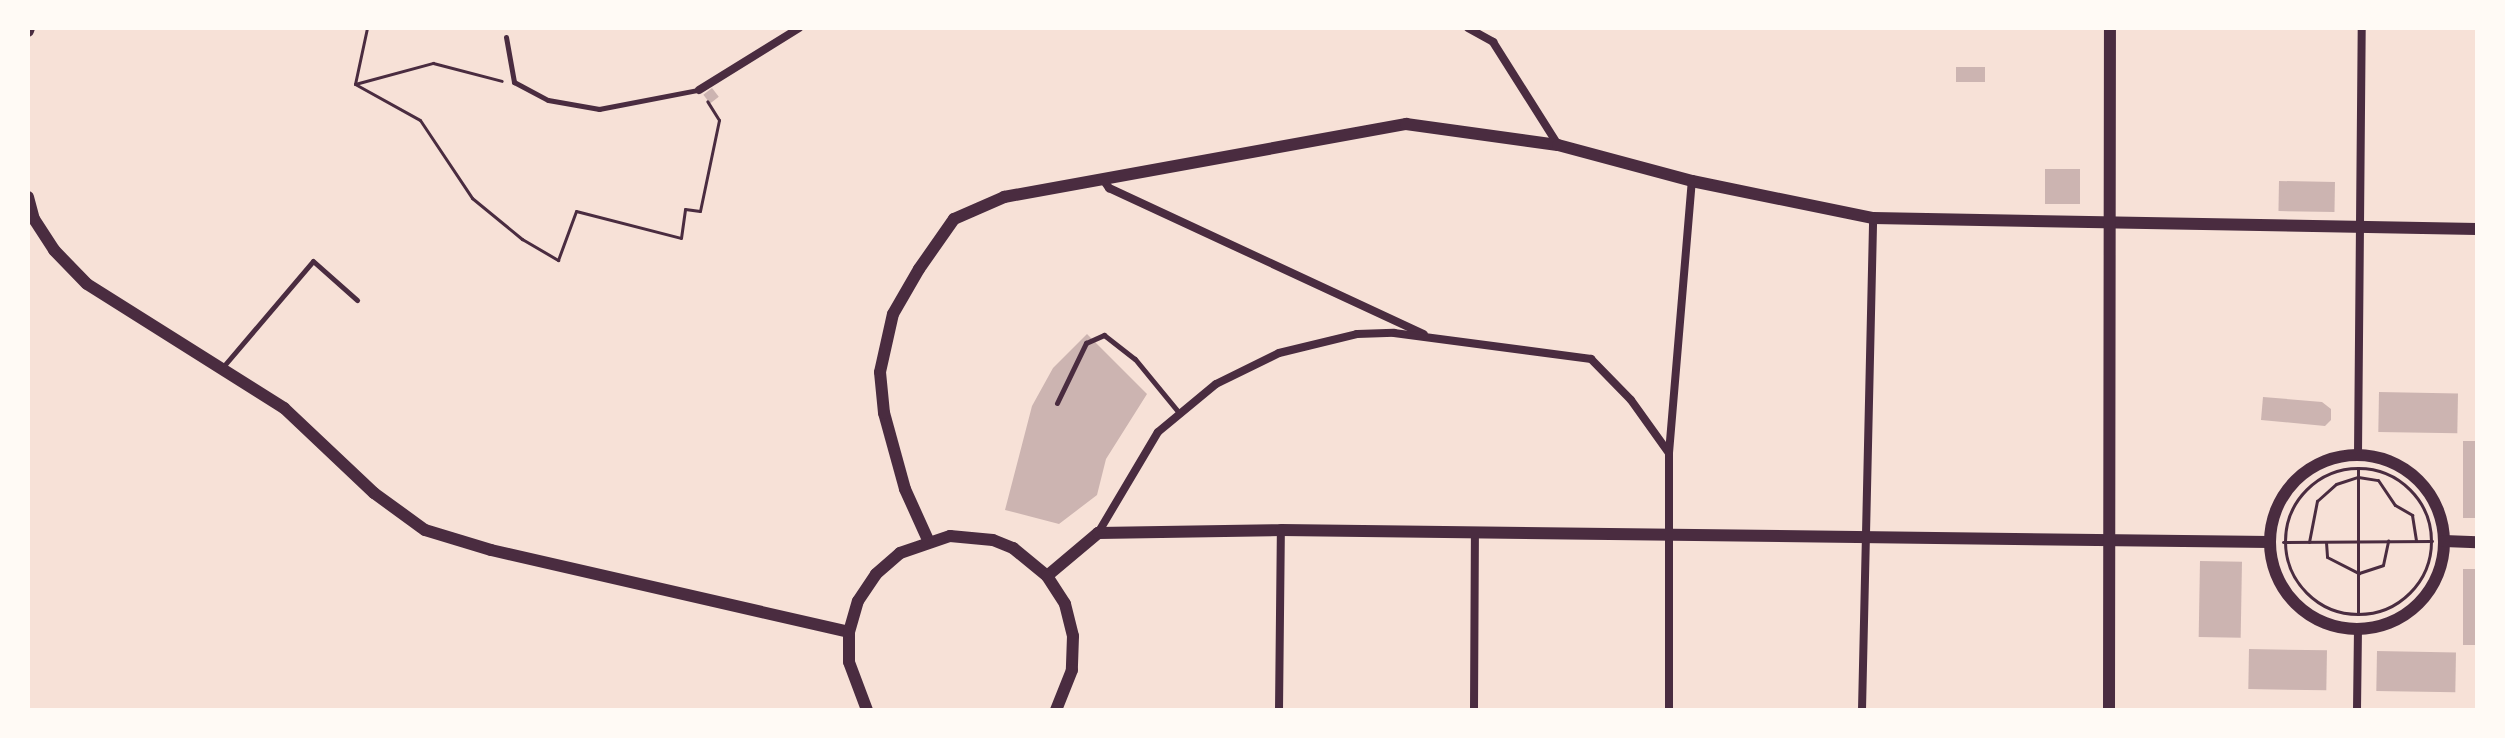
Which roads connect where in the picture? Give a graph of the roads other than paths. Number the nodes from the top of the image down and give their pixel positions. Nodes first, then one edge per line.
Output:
1 (799, 28) edge
2 (1468, 28) edge
3 (2110, 28) edge
4 (2362, 28) edge
5 (506, 37) dead end
6 (699, 90) joint
7 (1558, 145) junction
8 (1104, 181) junction
9 (1692, 181) junction
10 (28, 197) edge
11 (1873, 218) junction
12 (2110, 225) junction
13 (2362, 227) junction
14 (2477, 229) edge
15 (357, 300) dead end
16 (1432, 338) junction
17 (221, 368) junction
18 (1057, 403) dead end
19 (1180, 414) junction
20 (1669, 453) junction
21 (2358, 461) junction
22 (1281, 530) junction
23 (1098, 533) junction
24 (1865, 535) junction
25 (1475, 536) junction
26 (2110, 536) junction
27 (1672, 537) junction
28 (928, 540) junction
29 (2438, 541) junction
30 (2270, 542) junction
31 (2477, 542) edge
32 (1047, 576) junction
33 (2358, 629) junction
34 (849, 632) junction
35 (867, 710) edge
36 (1056, 710) edge
37 (1279, 710) edge
38 (1474, 710) edge
39 (1669, 710) edge
40 (1862, 710) edge
41 (2109, 710) edge
42 (2357, 710) edge

1 - 6 street
2 - 7 street
3 - 12 street
4 - 13 street
5 - 6 lane
7 - 8 street
7 - 9 street
8 - 16 street
8 - 28 street
9 - 11 street
9 - 20 street
10 - 17 street
11 - 12 street
11 - 24 street
12 - 13 street
12 - 26 street
13 - 14 street
13 - 21 street
15 - 17 lane
16 - 19 street
16 - 20 street
17 - 34 street
18 - 19 lane
19 - 23 street
20 - 27 street
21 - 29 street
21 - 30 street
22 - 23 street
22 - 25 street
22 - 37 street
23 - 32 street
24 - 26 street
24 - 27 street
24 - 40 street
25 - 27 street
25 - 38 street
26 - 30 street
26 - 41 street
27 - 39 street
28 - 32 street
28 - 34 street
29 - 31 street
29 - 33 street
30 - 33 street
32 - 36 street
33 - 42 street
34 - 35 street

